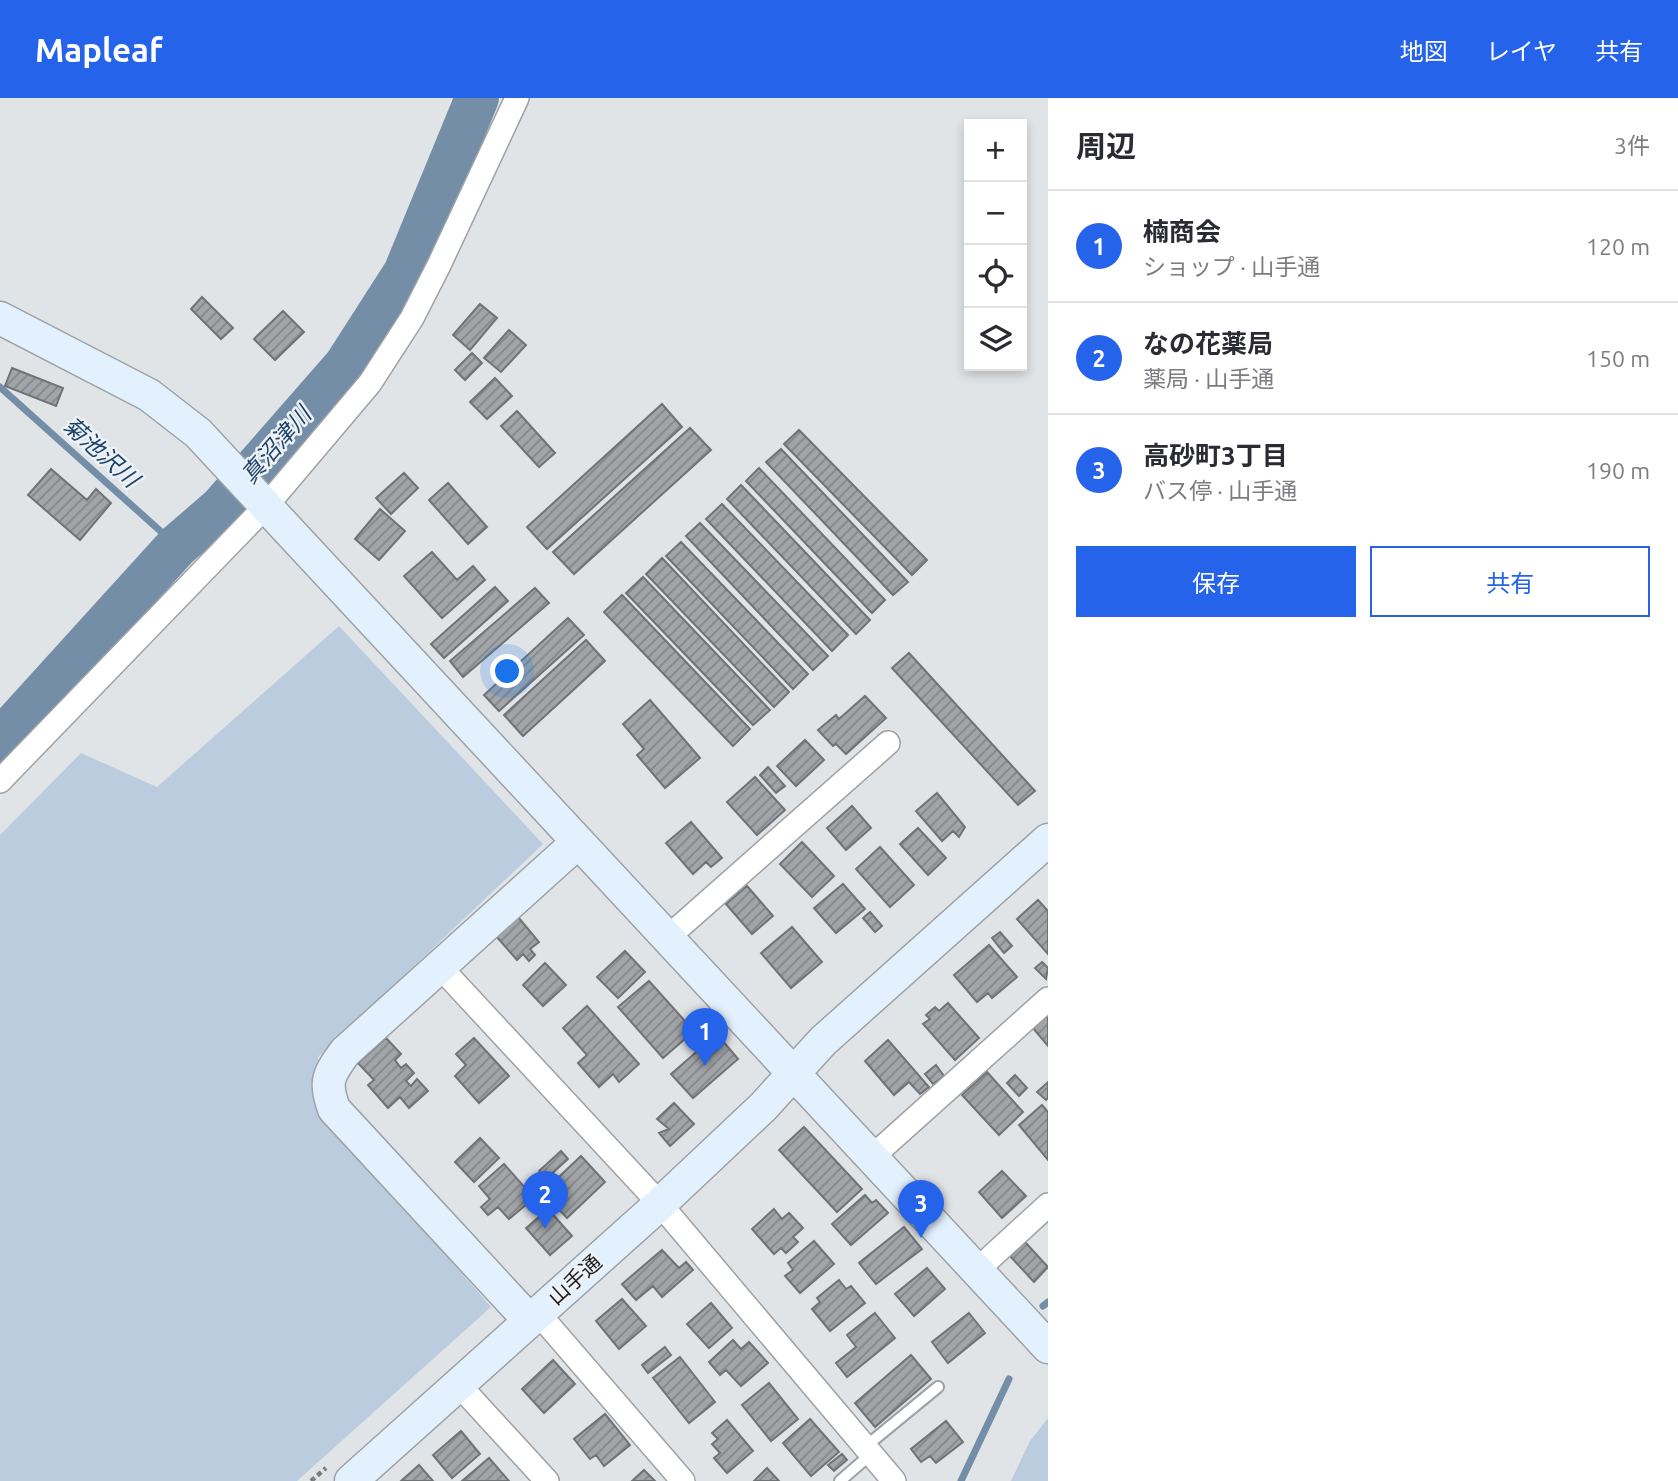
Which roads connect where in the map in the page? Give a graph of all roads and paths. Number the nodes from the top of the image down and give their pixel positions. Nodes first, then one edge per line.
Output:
1 (517, 98) edge
2 (0, 318) edge
3 (262, 500) junction
4 (888, 743) dead end
5 (0, 781) edge
6 (1048, 840) edge
7 (578, 842) junction
8 (667, 938) junction
9 (441, 968) junction
10 (1048, 999) edge
11 (795, 1074) junction
12 (872, 1157) junction
13 (660, 1204) junction
14 (1048, 1205) edge
15 (977, 1270) junction
16 (534, 1317) junction
17 (1048, 1347) edge
18 (458, 1384) junction
19 (938, 1387) dead end
20 (868, 1451) junction
21 (351, 1481) edge
22 (547, 1481) edge
23 (683, 1481) edge
24 (840, 1481) edge
25 (894, 1481) edge

1 - 3 street
2 - 3 street
3 - 5 street
3 - 7 street
4 - 8 street
6 - 11 street, 山手通
7 - 8 street
7 - 9 street
8 - 11 street
9 - 13 street
9 - 16 street
10 - 12 street
11 - 12 street
11 - 13 street, 山手通
12 - 15 street
13 - 16 street, 山手通
13 - 20 street
14 - 15 street
15 - 17 street
16 - 18 street, 山手通
16 - 23 street
18 - 21 street, 山手通
18 - 22 street
19 - 20 lane
20 - 24 lane
20 - 25 street

